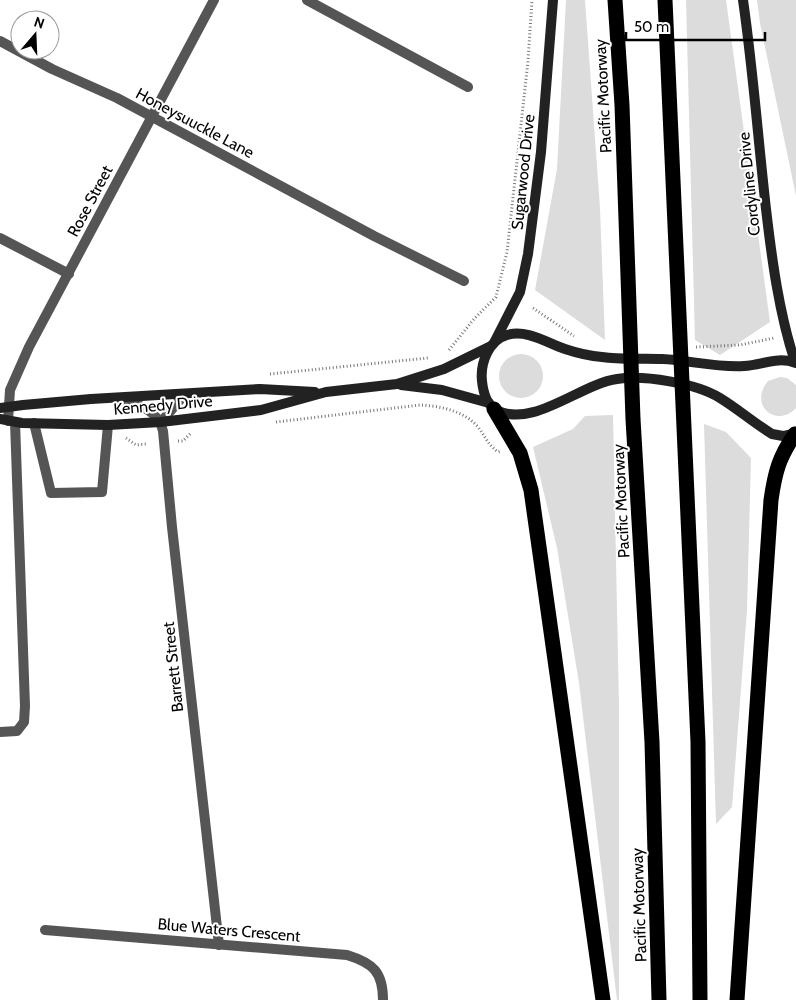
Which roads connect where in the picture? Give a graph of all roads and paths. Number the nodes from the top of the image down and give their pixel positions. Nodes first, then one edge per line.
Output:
1 (214, 0) edge
2 (307, 0) edge
3 (532, 0) edge
4 (553, 0) edge
5 (615, 0) edge
6 (664, 0) edge
7 (743, 0) edge
8 (0, 41) edge
9 (468, 86) dead end
10 (152, 118) junction
11 (0, 238) edge
12 (69, 274) junction
13 (464, 281) dead end
14 (533, 308) dead end
15 (776, 337) dead end
16 (577, 338) dead end
17 (685, 343) junction
18 (493, 344) junction
19 (446, 354) dead end
20 (430, 358) dead end
21 (796, 362) edge
22 (267, 374) dead end
23 (398, 384) junction
24 (326, 392) junction
25 (185, 394) junction
26 (118, 398) junction
27 (492, 406) junction
28 (4, 408) edge
29 (8, 421) edge
30 (161, 422) junction
31 (271, 422) dead end
32 (34, 423) junction
33 (108, 425) junction
34 (192, 432) dead end
35 (796, 434) edge
36 (175, 442) dead end
37 (505, 450) dead end
38 (0, 732) edge
39 (45, 930) dead end
40 (219, 945) junction
41 (383, 1000) edge
42 (603, 1000) edge
43 (659, 1000) edge
44 (700, 1000) edge
45 (737, 1000) edge

1 - 10 street, Rose Street
2 - 9 street
3 - 19 path
4 - 18 street, Sugarwood Drive
5 - 43 highway, Pacific Motorway
6 - 17 highway
7 - 21 street, Cordyline Drive
8 - 10 street, Honeysuuckle Lane
10 - 12 street, Rose Street
10 - 13 street, Honeysuuckle Lane
11 - 12 street
12 - 28 street, Rose Street
14 - 16 path
15 - 17 path
17 - 44 highway
18 - 21 street, Kennedy Drive
18 - 23 street, Kennedy Drive
18 - 27 street, Sugarwood Drive
20 - 22 path
23 - 24 street, Kennedy Drive
23 - 27 street, Kennedy Drive
24 - 25 street, Kennedy Drive
24 - 30 street, Kennedy Drive
25 - 26 street, Kennedy Drive
25 - 30 street
26 - 28 street, Kennedy Drive
26 - 30 street
27 - 35 street, Kennedy Drive
27 - 42 highway
28 - 29 street, Rose Street
29 - 32 street, Kennedy Drive
29 - 38 street, Rose Street
30 - 33 street, Kennedy Drive
30 - 40 street, Barrett Street
31 - 37 path
32 - 33 street, Kennedy Drive
32 - 33 street
34 - 36 path
35 - 45 highway
39 - 40 street, Blue Waters Crescent
40 - 41 street, Blue Waters Crescent

